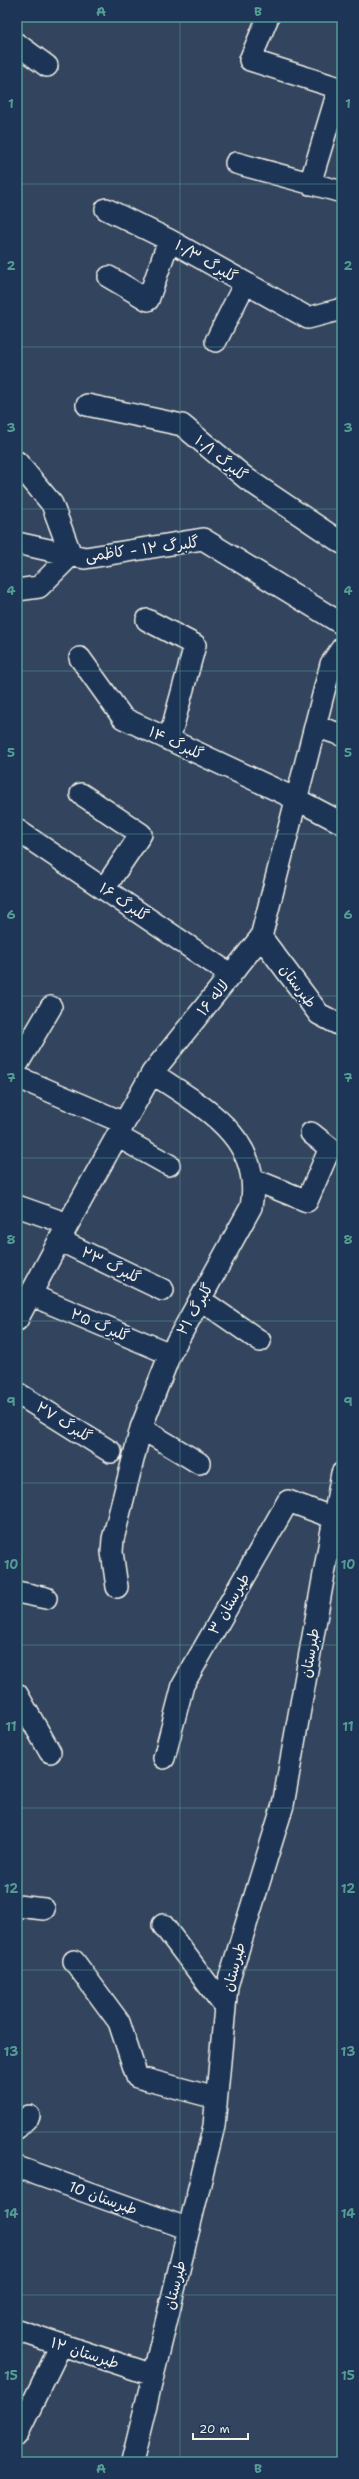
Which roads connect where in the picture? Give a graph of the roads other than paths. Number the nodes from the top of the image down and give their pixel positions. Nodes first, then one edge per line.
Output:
1 (268, 17) edge
2 (17, 44) edge
3 (47, 66) dead end
4 (341, 88) edge
5 (236, 164) dead end
6 (310, 184) junction
7 (342, 192) edge
8 (106, 209) dead end
9 (169, 240) junction
10 (109, 277) dead end
11 (245, 283) junction
12 (342, 309) edge
13 (216, 341) dead end
14 (87, 405) dead end
15 (17, 462) edge
16 (17, 543) edge
17 (342, 543) edge
18 (71, 555) junction
19 (17, 590) edge
20 (147, 620) dead end
21 (342, 624) edge
22 (342, 647) edge
23 (80, 658) dead end
24 (315, 726) junction
25 (342, 735) edge
26 (169, 740) junction
27 (80, 794) dead end
28 (296, 799) junction
29 (342, 823) edge
30 (17, 830) edge
31 (104, 889) junction
32 (261, 937) junction
33 (231, 975) junction
34 (51, 1007) dead end
35 (342, 1026) edge
36 (17, 1065) edge
37 (152, 1074) junction
38 (17, 1077) edge
39 (120, 1130) junction
40 (311, 1133) dead end
41 (169, 1165) dead end
42 (252, 1179) junction
43 (17, 1206) edge
44 (64, 1232) junction
45 (163, 1290) dead end
46 (31, 1295) junction
47 (201, 1300) junction
48 (18, 1316) edge
49 (260, 1341) dead end
50 (170, 1354) junction
51 (17, 1393) edge
52 (141, 1428) junction
53 (111, 1452) dead end
54 (199, 1462) dead end
55 (342, 1473) edge
56 (334, 1518) junction
57 (335, 1557) edge
58 (117, 1587) dead end
59 (17, 1592) edge
60 (46, 1598) dead end
61 (17, 1694) edge
62 (50, 1752) dead end
63 (164, 1758) dead end
64 (17, 1906) edge
65 (44, 1909) dead end
66 (163, 1925) dead end
67 (74, 1962) dead end
68 (225, 2007) junction
69 (216, 2098) junction
70 (17, 2167) edge
71 (189, 2229) junction
72 (17, 2330) edge
73 (61, 2345) junction
74 (153, 2375) junction
75 (17, 2435) edge
76 (132, 2462) edge

1 - 4 street
2 - 3 street
4 - 6 street
5 - 6 street
6 - 7 street
8 - 9 street
9 - 10 street, گلبرگ ۱۰/۳
9 - 11 street, گلبرگ ۱۰/۳
11 - 12 street, گلبرگ ۱۰/۳
11 - 13 street
14 - 17 street, گلبرگ ۱۰/۱
15 - 18 street
16 - 18 street, گلبرگ ۱۲ - کاظمی
18 - 19 street
18 - 21 street, گلبرگ ۱۲ - کاظمی
20 - 26 street
22 - 24 street, لاله ۱۶
23 - 26 street, گلبرگ ۱۴
24 - 25 street
24 - 28 street, لاله ۱۶
26 - 28 street, گلبرگ ۱۴
27 - 31 street
28 - 29 street, گلبرگ ۱۴
28 - 32 street, لاله ۱۶
30 - 31 street, گلبرگ ۱۶
31 - 33 street, گلبرگ ۱۶
32 - 33 street, لاله ۱۶
32 - 35 street, طبرستان
33 - 37 street, لاله ۱۶
34 - 36 street
37 - 39 street, لاله ۱۶
37 - 42 street, گلبرگ ۲۱
38 - 39 street
39 - 41 street
39 - 44 street, لاله ۱۶
40 - 42 street
42 - 47 street, گلبرگ ۲۱
43 - 44 street, گلبرگ ۲۳
44 - 45 street, گلبرگ ۲۳
44 - 46 street, لاله ۱۶
46 - 48 street, لاله ۱۶
46 - 50 street, گلبرگ ۲۵
47 - 49 street
47 - 50 street, گلبرگ ۲۱
50 - 52 street, گلبرگ ۲۱
51 - 53 street, گلبرگ ۲۷
52 - 54 street
52 - 58 street, گلبرگ ۲۱
55 - 56 street, طبرستان
56 - 57 street, طبرستان
56 - 63 street, طبرستان ۳
57 - 68 street, طبرستان
59 - 60 street
61 - 62 street
64 - 65 street
66 - 68 street
67 - 69 street
68 - 69 street, طبرستان
69 - 71 street, طبرستان
70 - 71 street, طبرستان 10
71 - 74 street, طبرستان
72 - 73 street, طبرستان ۱۲
73 - 74 street, طبرستان ۱۲
73 - 75 street
74 - 76 street, طبرستان

